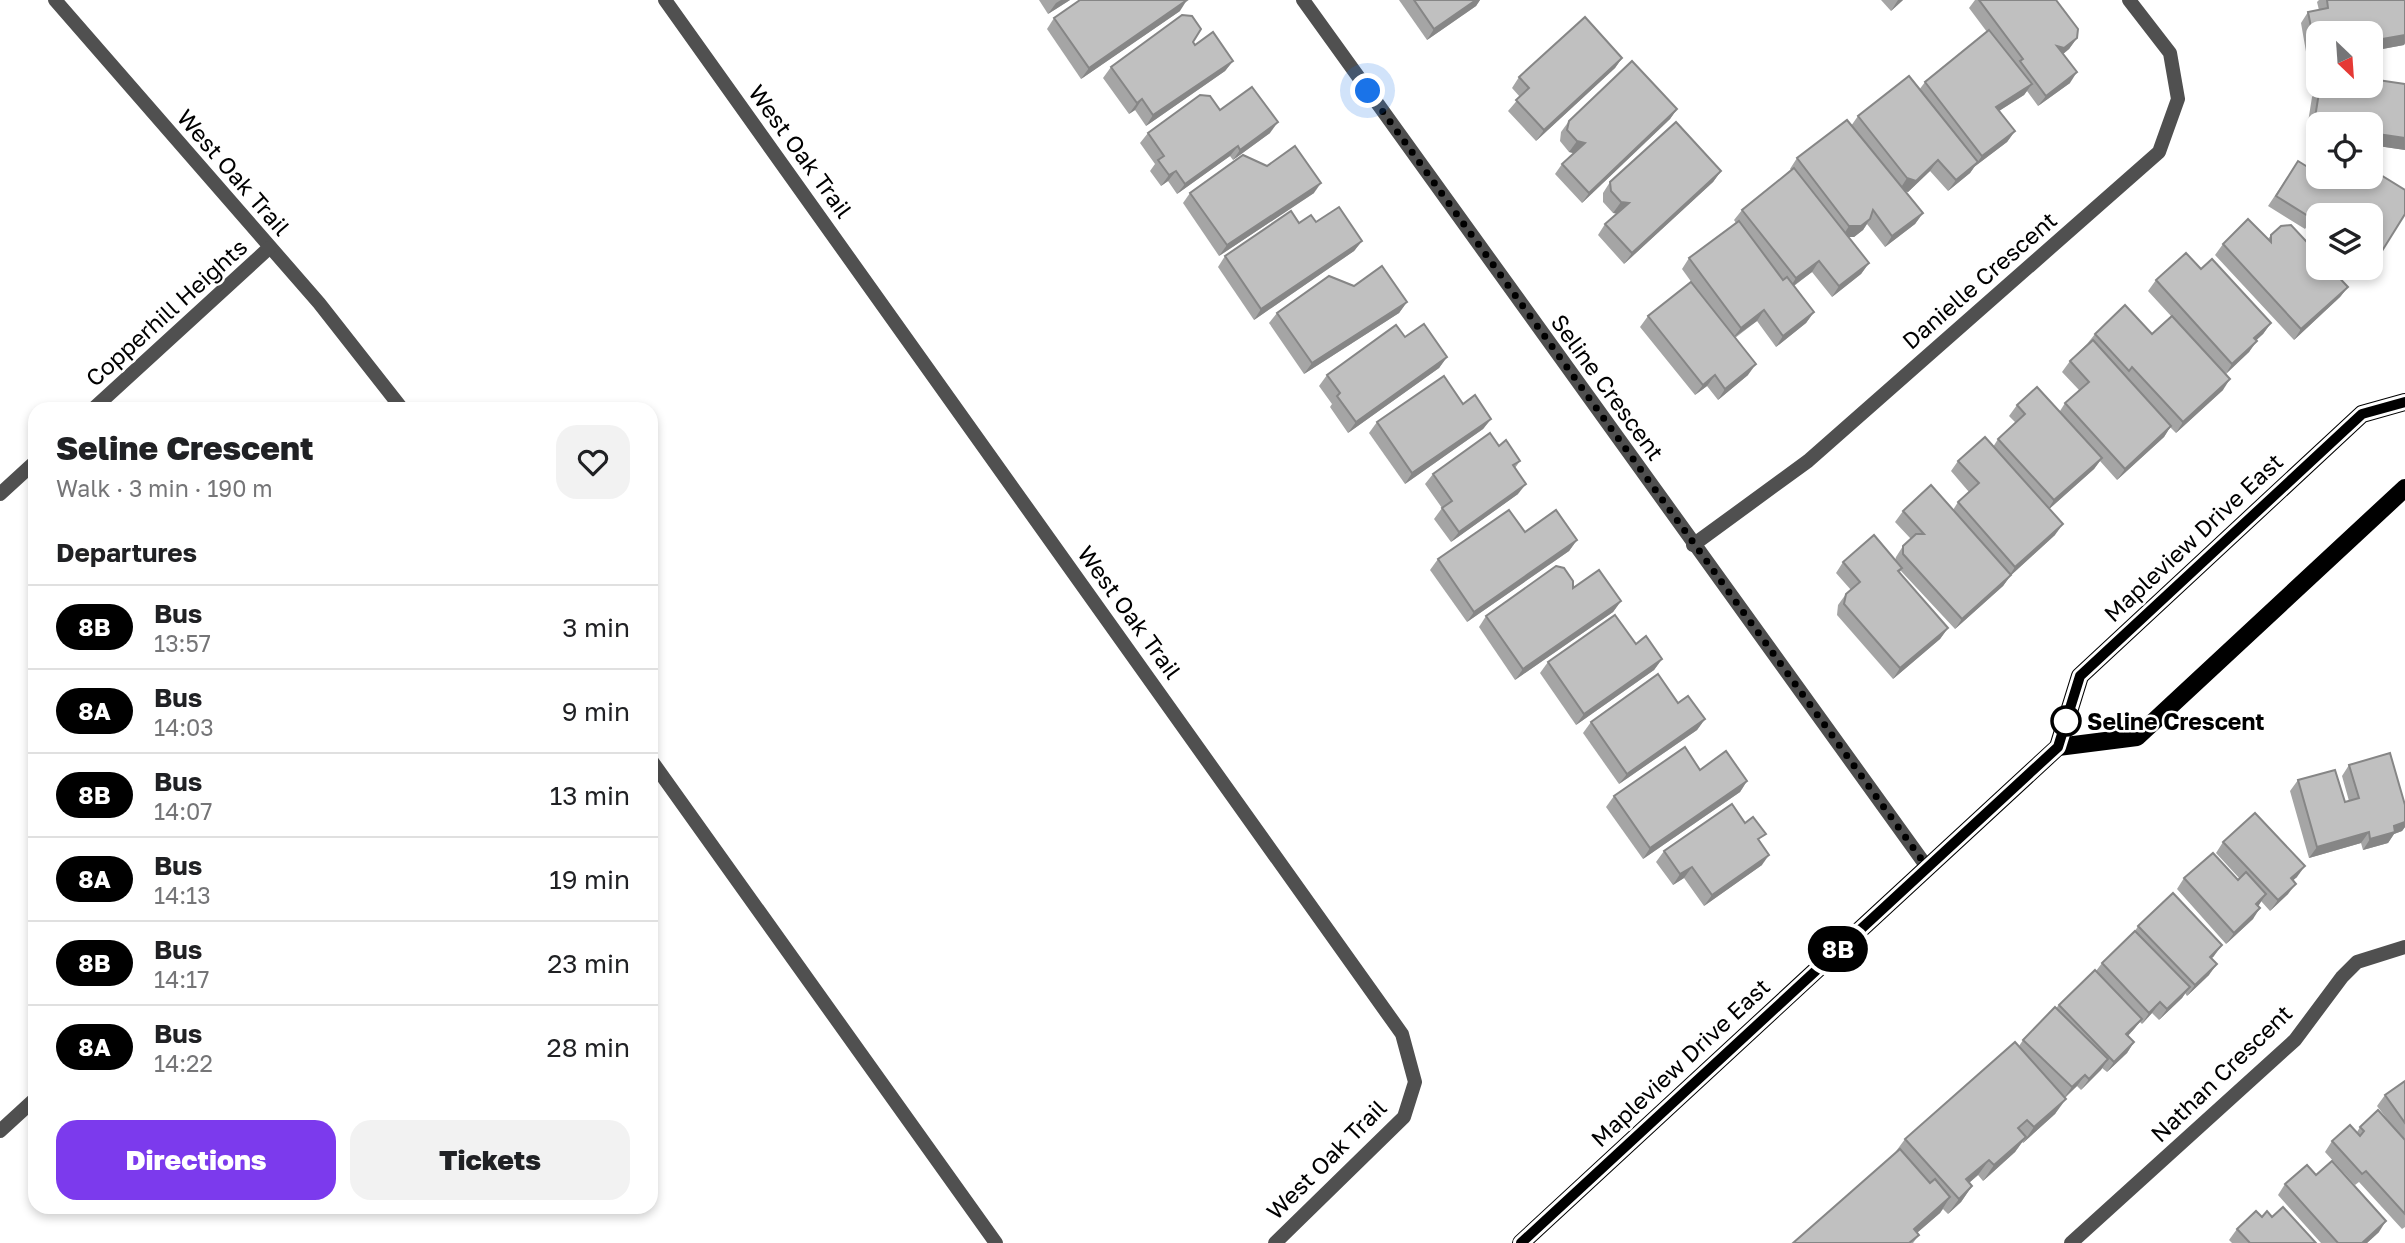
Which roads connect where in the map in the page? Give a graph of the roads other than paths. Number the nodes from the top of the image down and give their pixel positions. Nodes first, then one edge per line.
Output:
1 (55, 0) edge
2 (665, 0) edge
3 (1303, 0) edge
4 (2129, 0) edge
5 (270, 248) junction
6 (101, 402) edge
7 (396, 402) edge
8 (2405, 402) edge
9 (28, 468) edge
10 (2405, 488) edge
11 (0, 494) edge
12 (1693, 545) junction
13 (2058, 747) junction
14 (658, 770) edge
15 (1927, 867) junction
16 (2405, 947) edge
17 (28, 1105) edge
18 (0, 1131) edge
19 (996, 1243) edge
20 (1275, 1243) edge
21 (1521, 1243) edge
22 (2071, 1243) edge

1 - 5 street, West Oak Trail
2 - 20 street, West Oak Trail
3 - 12 street, Seline Crescent
4 - 12 street, Danielle Crescent
5 - 6 street, Copperhill Heights
5 - 7 street, West Oak Trail
8 - 13 main road, Mapleview Drive East
9 - 11 street
10 - 13 main road
12 - 15 street, Seline Crescent
13 - 15 main road, Mapleview Drive East
14 - 19 street
15 - 21 main road, Mapleview Drive East
16 - 22 street, Nathan Crescent
17 - 18 street

